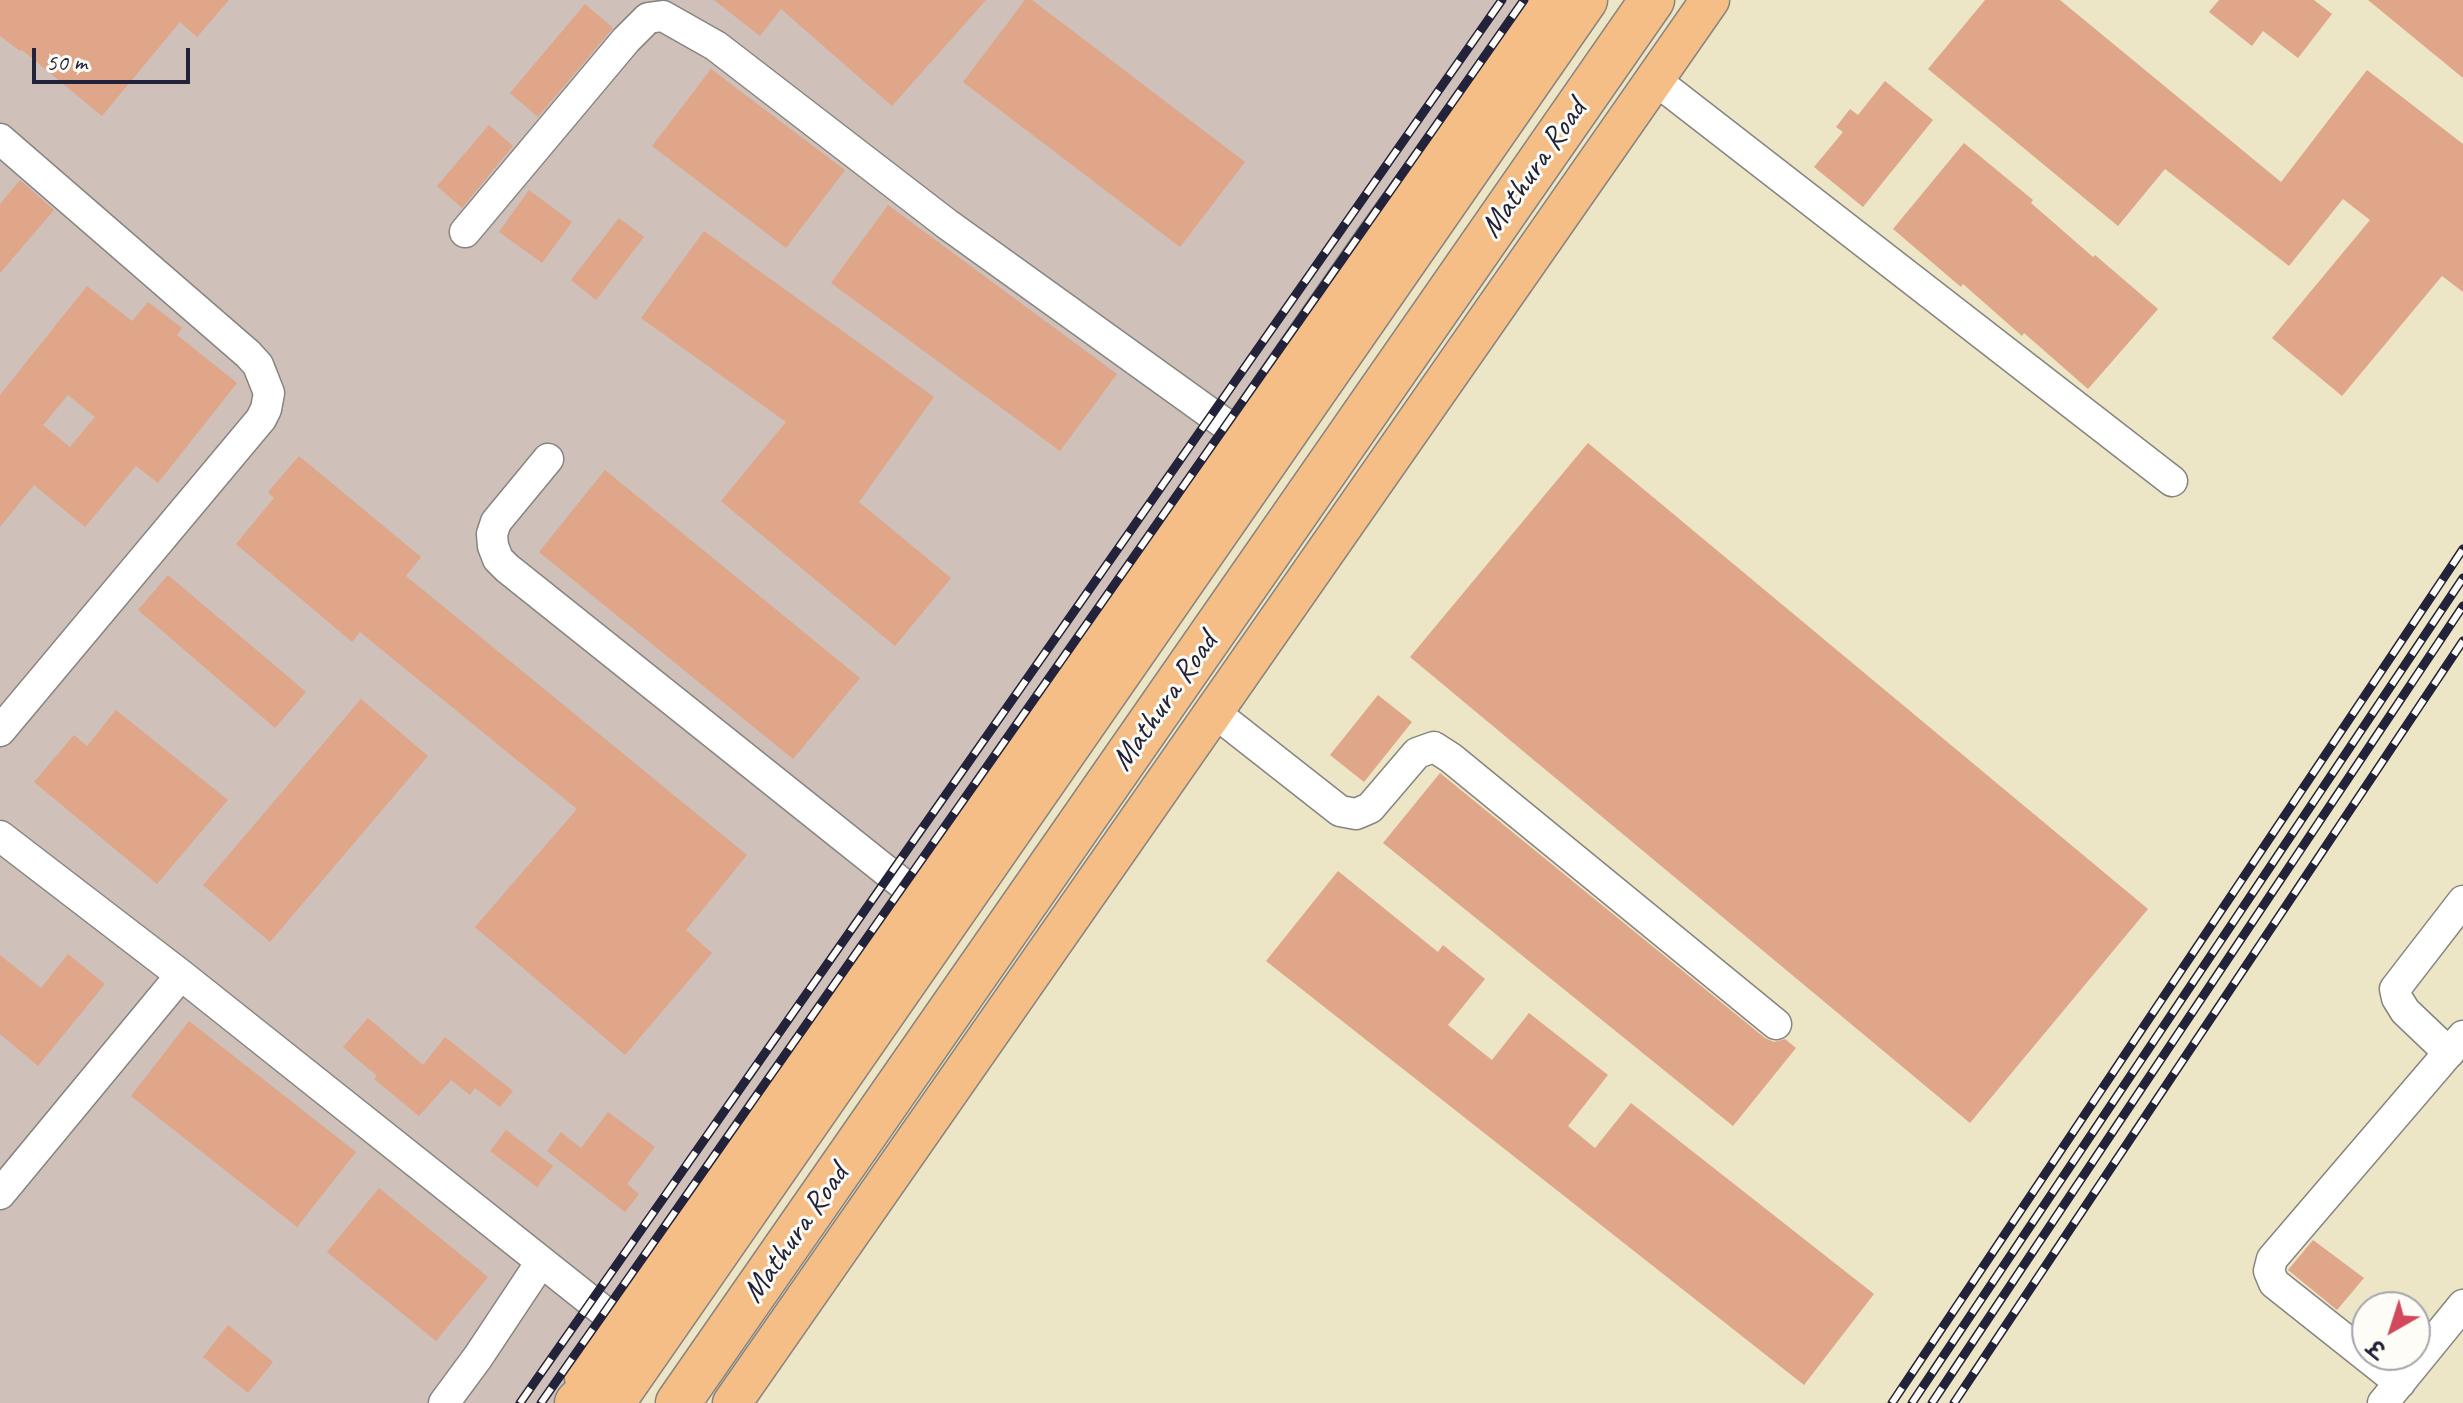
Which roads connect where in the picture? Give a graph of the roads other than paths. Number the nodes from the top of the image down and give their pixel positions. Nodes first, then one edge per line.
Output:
1 (1549, 0) edge
2 (1585, 0) edge
3 (1652, 0) edge
4 (1710, 0) edge
5 (1654, 79) junction
6 (0, 139) edge
7 (1451, 193) junction
8 (465, 232) dead end
9 (1239, 434) junction
10 (548, 459) dead end
11 (2172, 481) dead end
12 (10, 698) edge
13 (1214, 712) junction
14 (0, 731) edge
15 (0, 836) edge
16 (919, 897) junction
17 (2463, 901) edge
18 (181, 975) junction
19 (1776, 1024) dead end
20 (2456, 1044) edge
21 (0, 1194) edge
22 (541, 1262) junction
23 (707, 1267) junction
24 (2463, 1305) edge
25 (621, 1325) junction
26 (2391, 1393) edge
27 (444, 1403) edge
28 (567, 1403) edge
29 (577, 1403) edge
30 (612, 1403) edge
31 (678, 1403) edge
32 (732, 1403) edge

1 - 7 highway
1 - 9 main road
2 - 7 highway
3 - 31 highway, Mathura Road
4 - 5 main road
5 - 11 street
5 - 13 main road
6 - 12 street
7 - 23 highway, Mathura Road
8 - 9 street
9 - 16 main road
10 - 16 street
12 - 14 street
13 - 19 street
13 - 32 main road
15 - 18 street
16 - 25 main road
17 - 20 street
18 - 21 street
18 - 22 street
20 - 26 street
22 - 25 street
22 - 27 street
23 - 29 highway
23 - 30 highway, Mathura Road
24 - 26 street
25 - 28 main road

